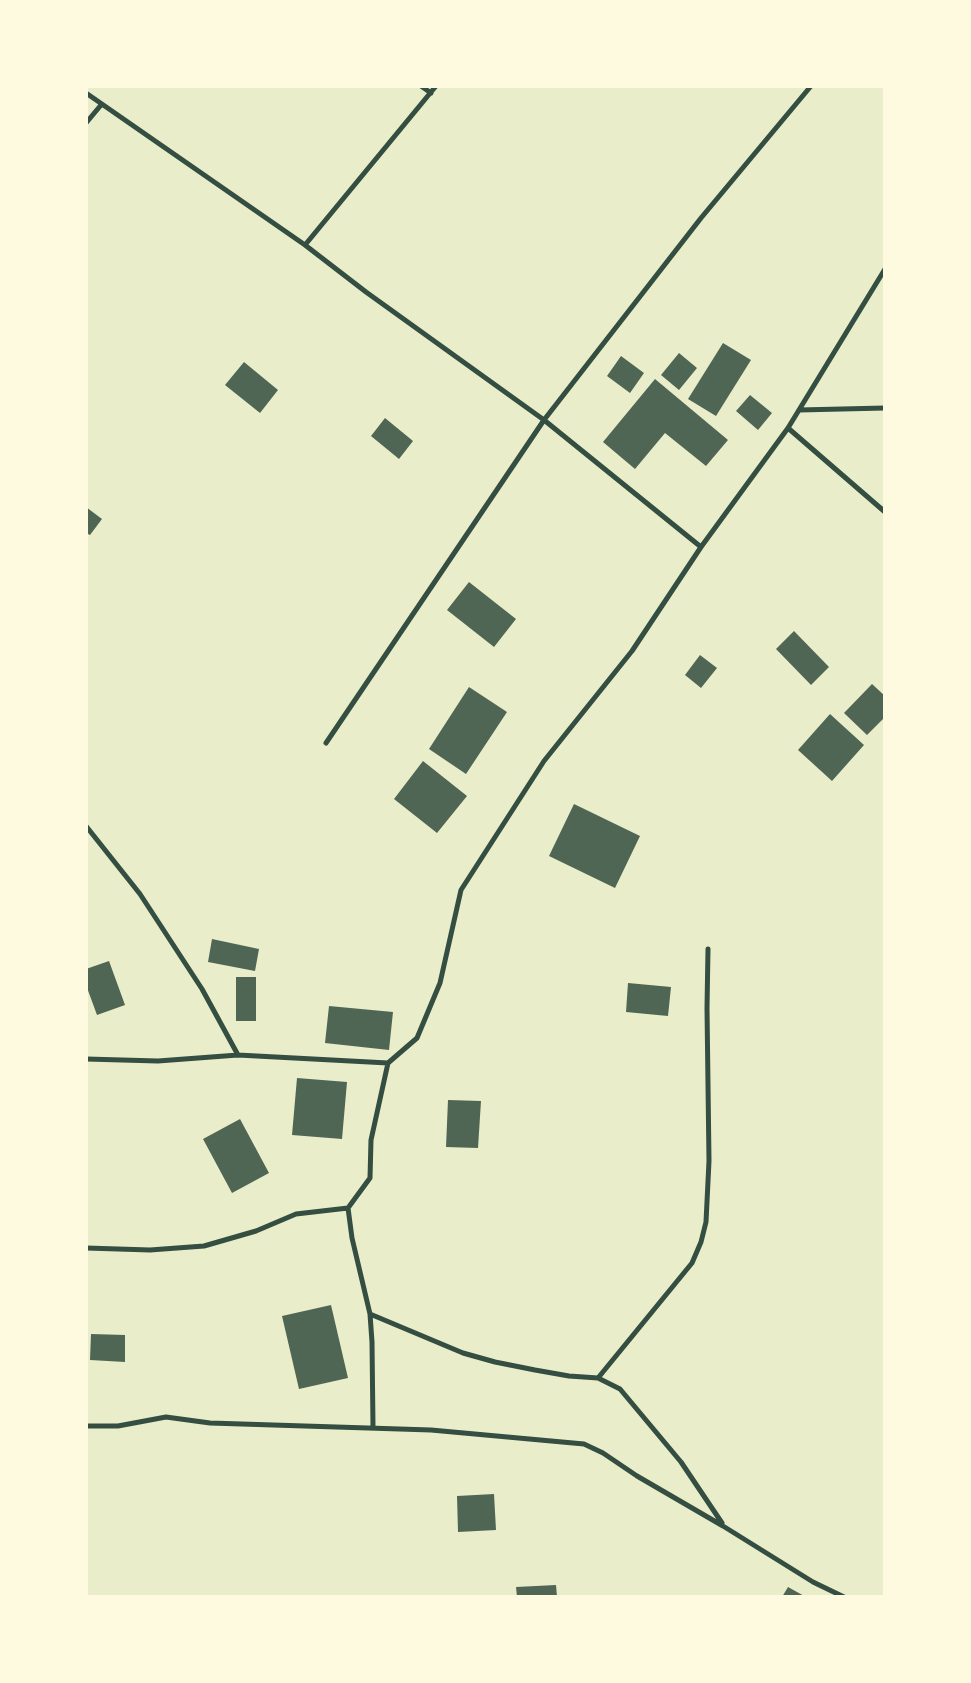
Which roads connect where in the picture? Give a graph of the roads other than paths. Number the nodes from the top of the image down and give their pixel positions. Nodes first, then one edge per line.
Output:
1 (421, 86) edge
2 (436, 86) edge
3 (811, 86) edge
4 (86, 93) edge
5 (431, 93) junction
6 (101, 105) junction
7 (86, 123) edge
8 (305, 245) junction
9 (885, 270) edge
10 (885, 408) edge
11 (799, 410) junction
12 (544, 420) junction
13 (788, 428) junction
14 (885, 512) edge
15 (701, 547) junction
16 (326, 743) dead end
17 (86, 826) edge
18 (708, 949) dead end
19 (238, 1055) junction
20 (86, 1060) edge
21 (388, 1063) junction
22 (348, 1208) junction
23 (86, 1248) edge
24 (370, 1314) junction
25 (598, 1378) junction
26 (86, 1426) edge
27 (373, 1428) junction
28 (724, 1526) junction
29 (844, 1597) edge

1 - 5 street
2 - 5 street
3 - 12 street
4 - 6 street
5 - 8 street
6 - 7 street
6 - 8 street
8 - 12 street
9 - 11 street
10 - 11 street
11 - 13 street
12 - 15 street
12 - 16 street
13 - 14 street
13 - 15 street
15 - 21 street
17 - 19 street
18 - 25 street
19 - 20 street
19 - 21 street
21 - 22 street
22 - 23 street
22 - 24 street
24 - 25 street
24 - 27 street
25 - 28 street
26 - 27 street
27 - 28 street
28 - 29 street

